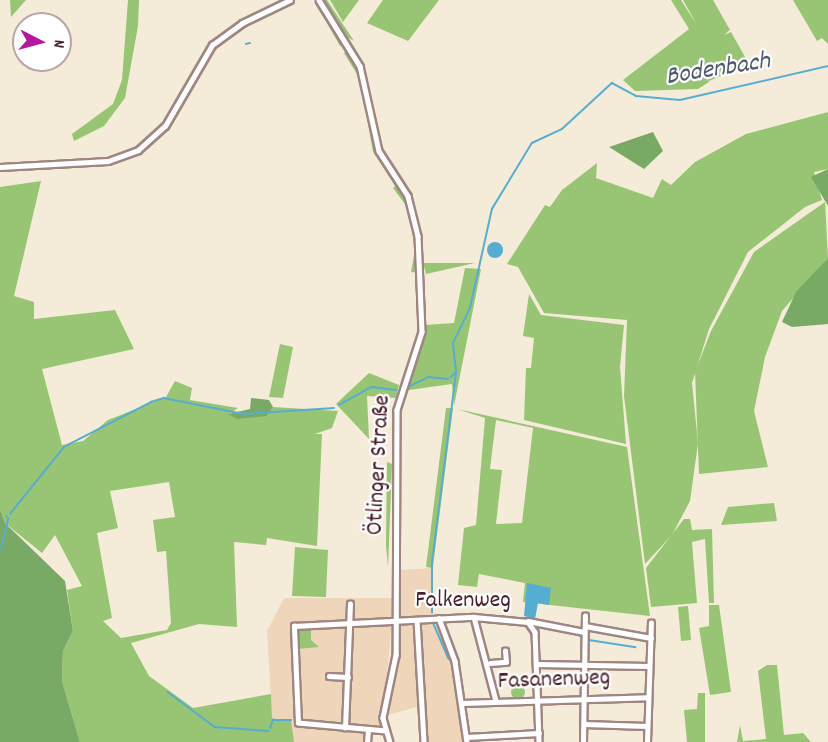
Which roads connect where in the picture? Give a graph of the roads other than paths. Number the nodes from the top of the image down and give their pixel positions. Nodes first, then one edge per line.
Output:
1 (290, 0) edge
2 (319, 0) edge
3 (0, 167) edge
4 (350, 604) dead end
5 (585, 616) dead end
6 (474, 617) junction
7 (439, 618) junction
8 (397, 620) junction
9 (417, 620) junction
10 (521, 620) junction
11 (350, 621) junction
12 (651, 623) dead end
13 (584, 629) junction
14 (651, 638) junction
15 (505, 651) dead end
16 (490, 663) junction
17 (536, 664) junction
18 (584, 665) junction
19 (648, 666) junction
20 (329, 676) dead end
21 (348, 677) junction
22 (585, 696) junction
23 (648, 697) junction
24 (538, 700) junction
25 (496, 701) junction
26 (462, 703) junction
27 (584, 724) junction
28 (647, 726) junction
29 (345, 728) junction
30 (368, 731) junction
31 (386, 731) junction
32 (539, 733) junction
33 (467, 740) edge
34 (367, 742) edge
35 (390, 742) edge
36 (424, 742) edge
37 (539, 742) edge
38 (583, 742) edge
39 (647, 742) edge

1 - 3 main road
2 - 8 street, Ötlinger Straße
4 - 11 street
5 - 13 street
6 - 7 street, Falkenweg
6 - 10 street, Falkenweg
6 - 16 street
7 - 9 street, Falkenweg
7 - 26 street
8 - 9 street, Falkenweg
8 - 11 street, Falkenweg
8 - 31 street, Ötlinger Straße
9 - 36 street
10 - 13 street
10 - 17 street, Falkenweg
11 - 21 street
11 - 29 street, Falkenweg
12 - 14 street
13 - 14 street
13 - 18 street
14 - 19 street
15 - 16 street
16 - 25 street
17 - 18 street
17 - 24 street
18 - 19 street
18 - 22 street
19 - 23 street
20 - 21 street
21 - 29 street
22 - 23 street, Fasanenweg
22 - 24 street, Fasanenweg
22 - 27 street
23 - 28 street
24 - 25 street, Fasanenweg
24 - 32 street
25 - 26 street, Fasanenweg
26 - 33 street
27 - 28 street
27 - 38 street
28 - 39 street
29 - 30 street
30 - 31 street
30 - 34 street
31 - 35 street, Ötlinger Straße
32 - 33 street
32 - 37 street

